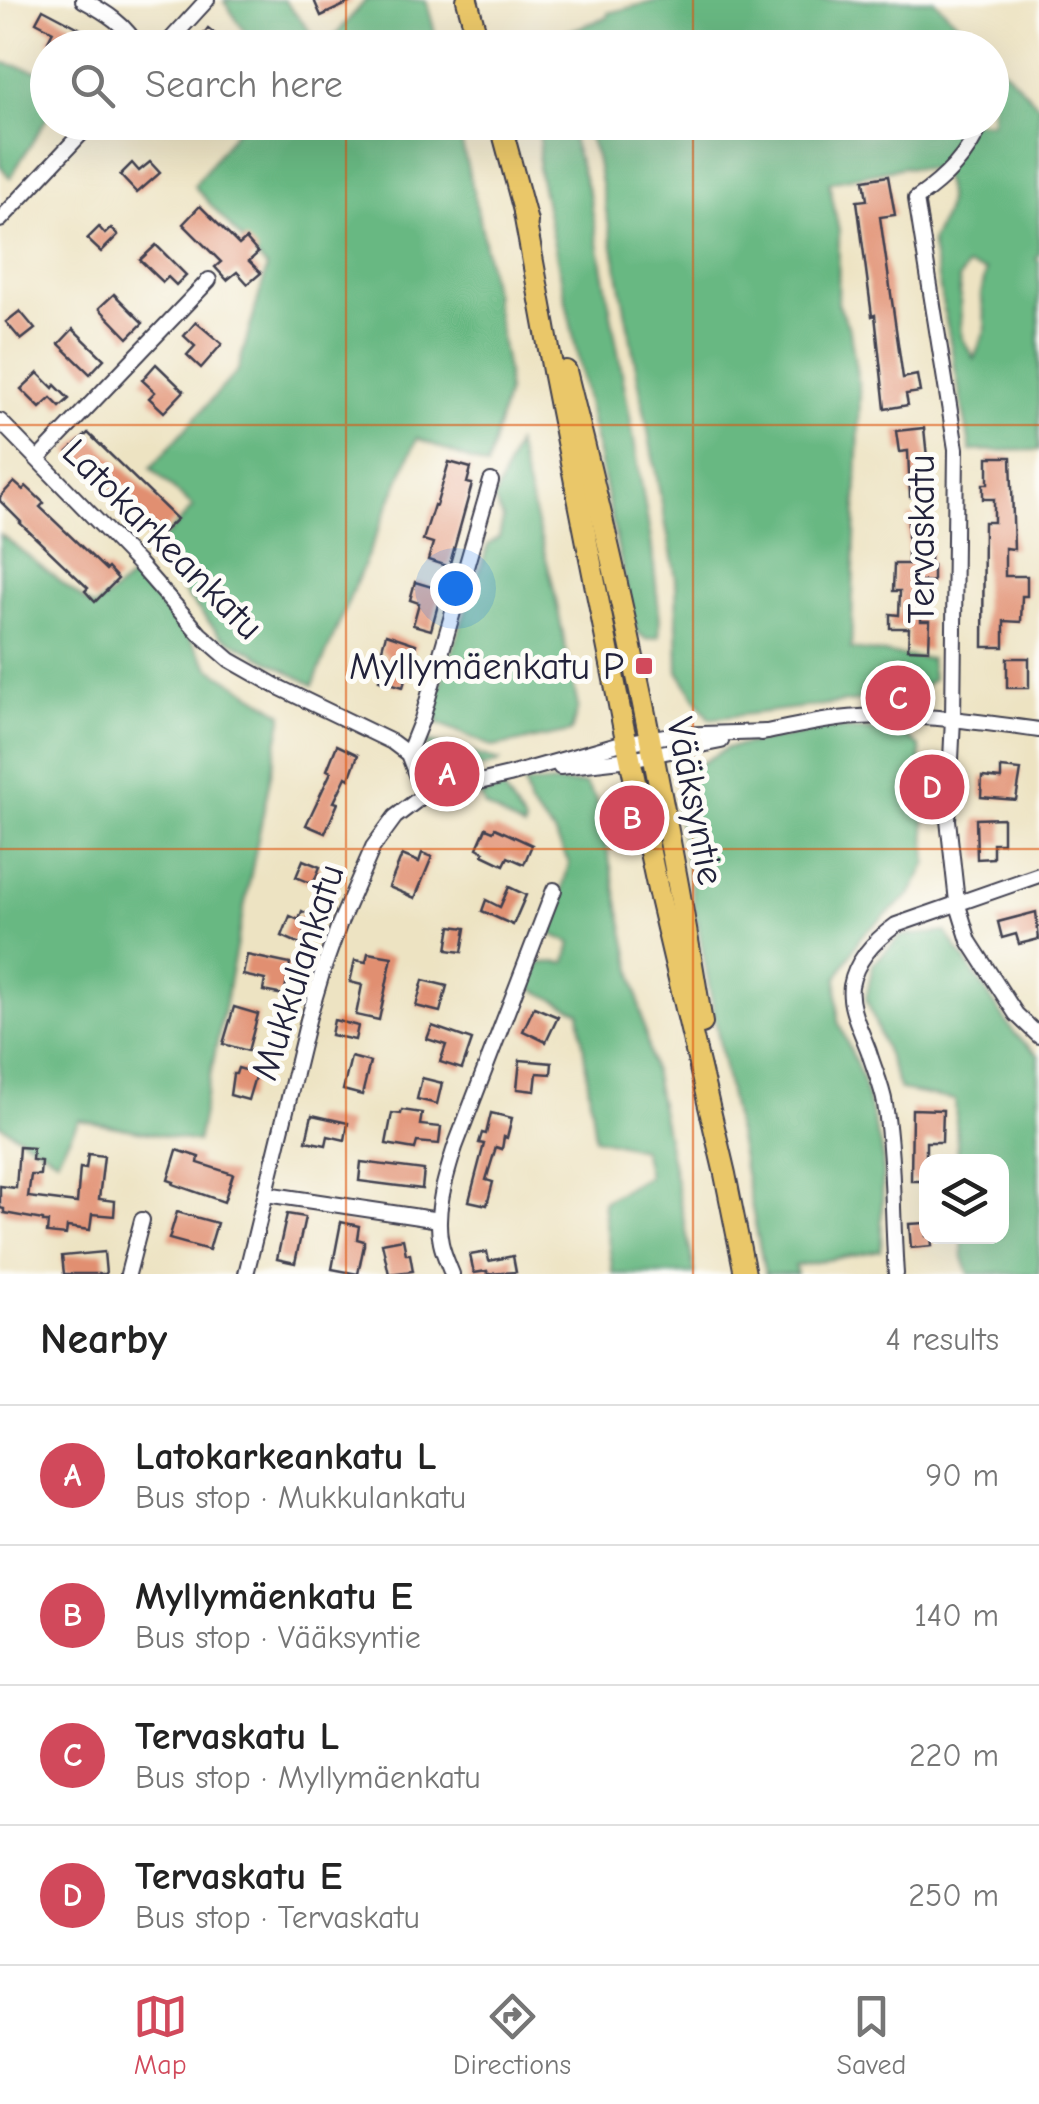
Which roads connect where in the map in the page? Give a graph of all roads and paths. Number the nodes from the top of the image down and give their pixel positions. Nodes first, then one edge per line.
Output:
1 (83, 0) edge
2 (202, 2) edge
3 (471, 3) edge
4 (126, 30) edge
5 (178, 30) edge
6 (476, 30) edge
7 (75, 140) edge
8 (505, 140) edge
9 (975, 140) edge
10 (524, 213) junction
11 (0, 220) edge
12 (209, 280) dead end
13 (0, 420) edge
14 (38, 459) junction
15 (491, 481) dead end
16 (953, 719) junction
17 (1039, 730) edge
18 (650, 746) junction
19 (628, 751) junction
20 (408, 754) junction
21 (424, 795) junction
22 (1039, 875) edge
23 (554, 890) dead end
24 (957, 902) junction
25 (1039, 1036) edge
26 (725, 1174) junction
27 (266, 1194) junction
28 (142, 1220) dead end
29 (439, 1220) junction
30 (128, 1274) edge
31 (246, 1274) edge
32 (452, 1274) edge
33 (745, 1274) edge
34 (896, 1274) edge

1 - 4 street
2 - 5 street
3 - 6 highway
7 - 11 street
8 - 10 highway, Vääksyntie
9 - 16 street, Tervaskatu
10 - 18 highway, Vääksyntie
10 - 19 highway, Vääksyntie
12 - 14 street
13 - 14 street, Latokarkeankatu
14 - 20 street, Latokarkeankatu
15 - 20 street
16 - 17 street, Mukkulankatu
16 - 18 street, Mukkulankatu
16 - 24 street, Tervaskatu
18 - 19 street, Mukkulankatu
18 - 26 highway, Vääksyntie
19 - 21 street, Mukkulankatu
19 - 26 highway, Vääksyntie
20 - 21 street
21 - 27 street, Mukkulankatu
22 - 24 street
23 - 29 street
24 - 25 street, Tervaskatu
24 - 34 street
26 - 33 highway, Vääksyntie
27 - 29 street
27 - 31 street, Mukkulankatu
28 - 30 street
29 - 32 street

